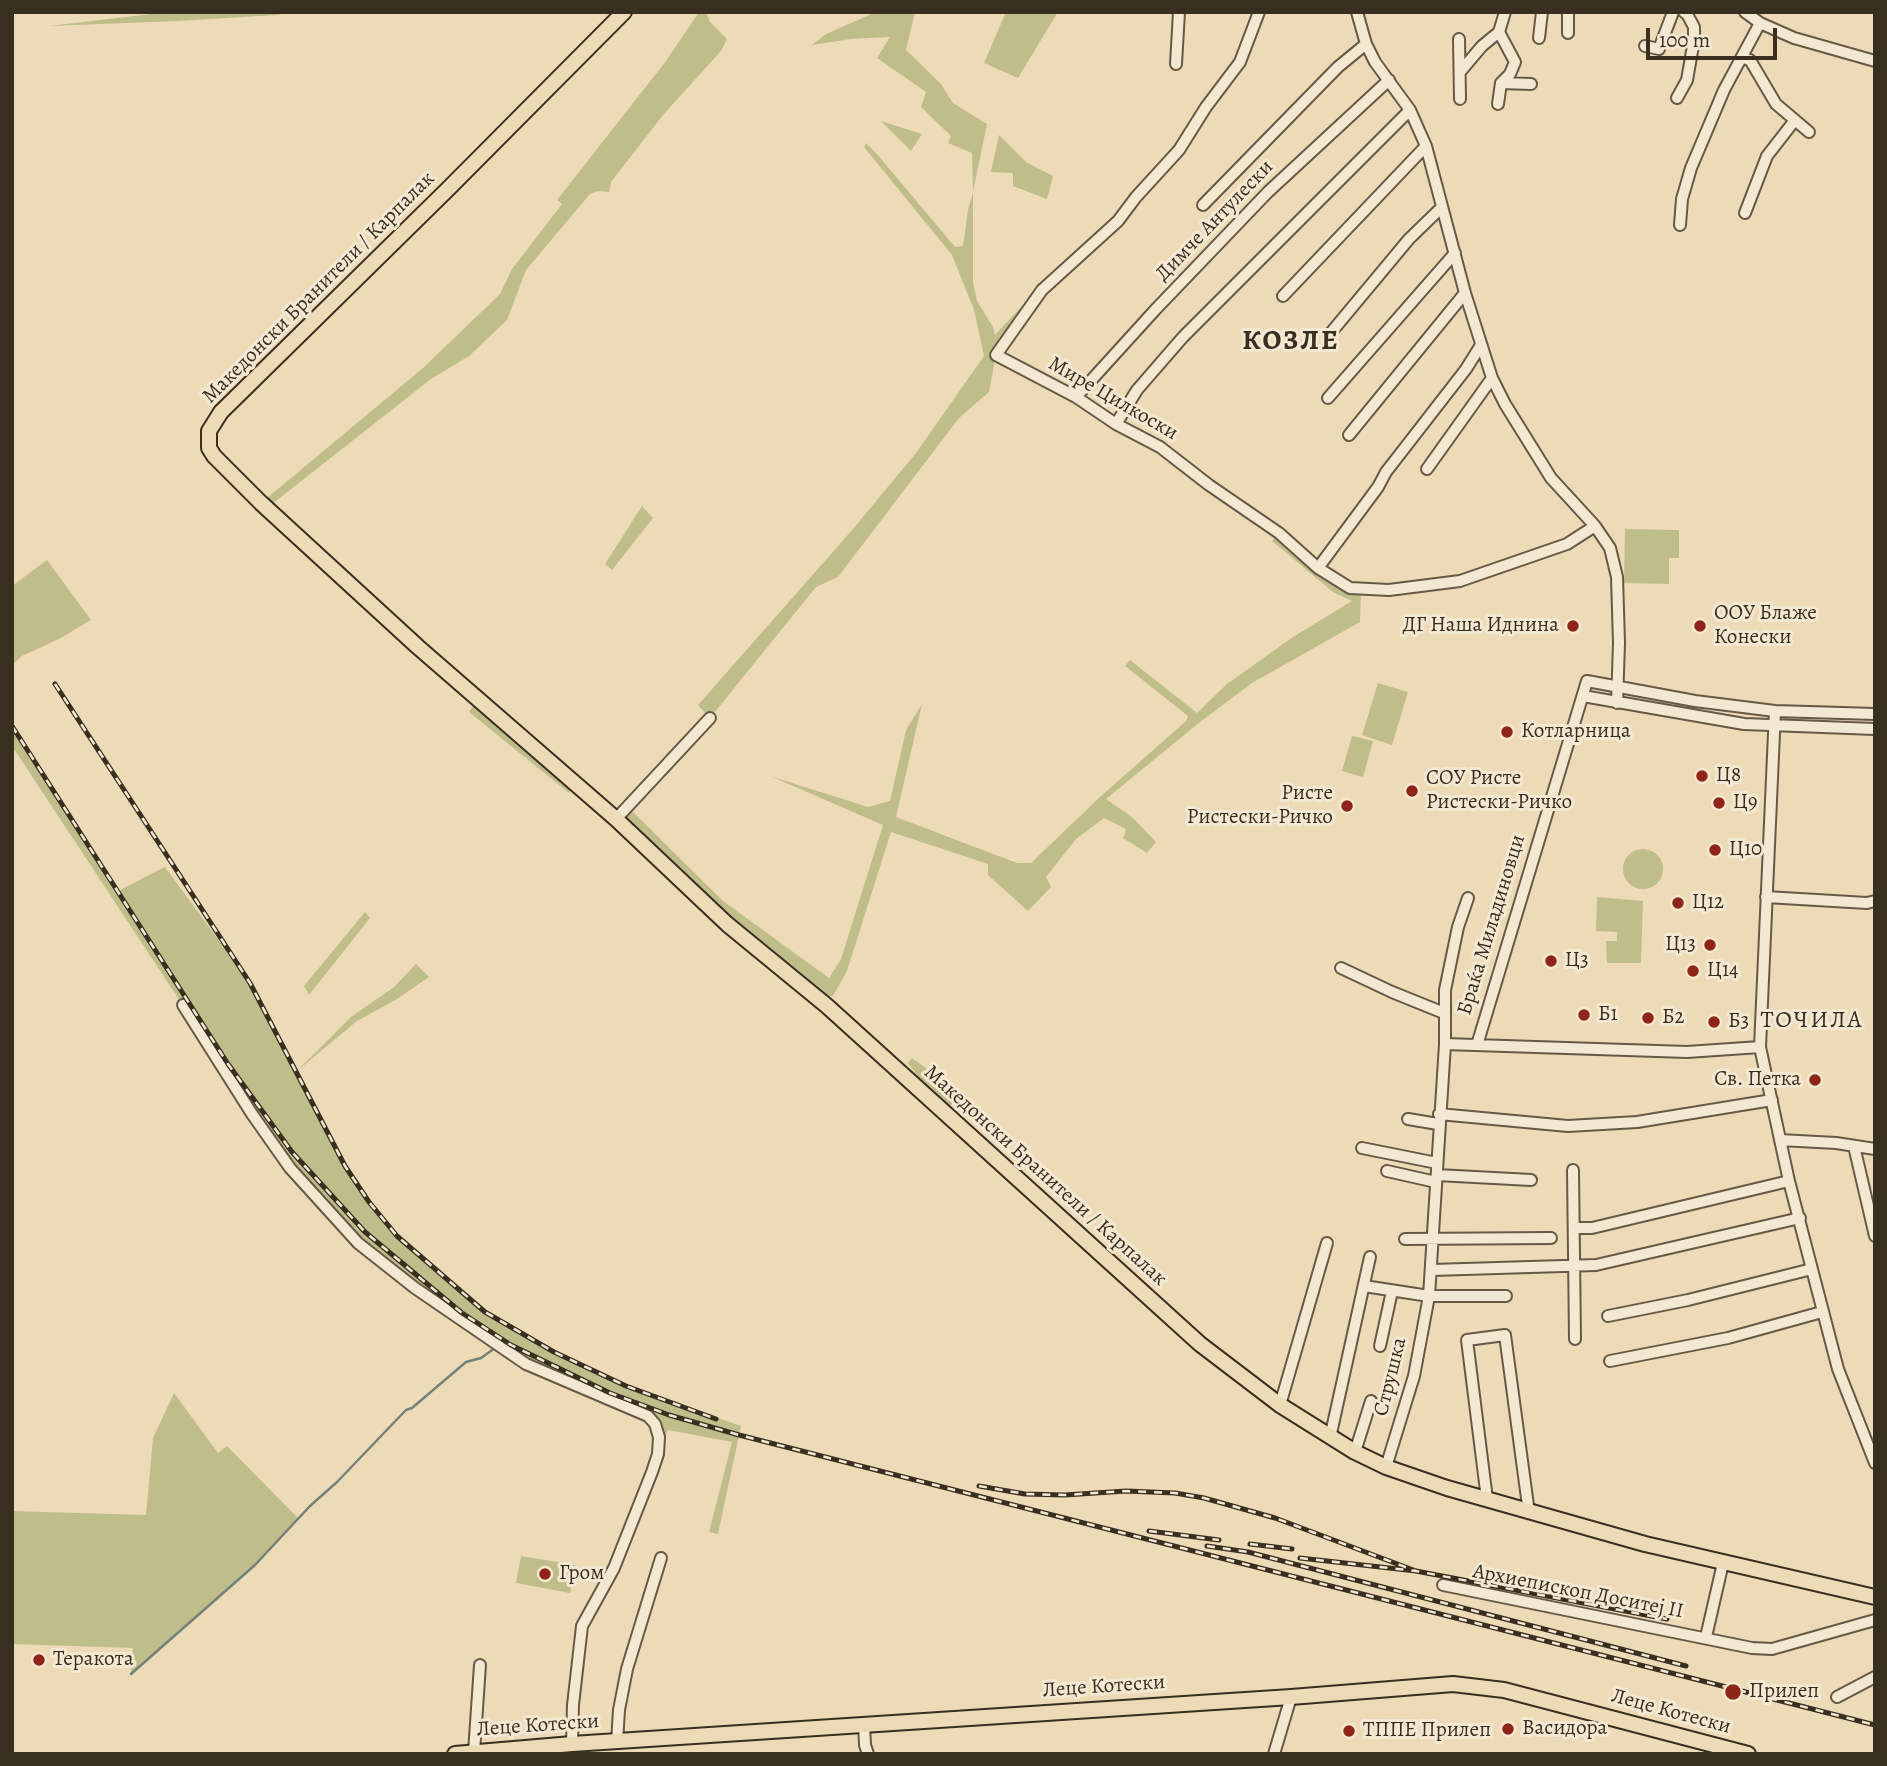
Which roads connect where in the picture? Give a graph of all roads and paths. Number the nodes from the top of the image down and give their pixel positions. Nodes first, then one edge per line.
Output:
1 (624, 12) edge
2 (1179, 12) edge
3 (1259, 12) edge
4 (1357, 12) edge
5 (1504, 12) edge
6 (1542, 12) edge
7 (1568, 12) edge
8 (1673, 12) edge
9 (1684, 12) edge
10 (1749, 13) edge
11 (1760, 23) junction
12 (1500, 32) junction
13 (1567, 33) dead end
14 (1539, 38) dead end
15 (1459, 39) dead end
16 (1366, 44) junction
17 (1645, 46) dead end
18 (1743, 58) junction
19 (1875, 61) edge
20 (1176, 64) dead end
21 (1460, 72) junction
22 (1389, 80) junction
23 (1501, 83) junction
24 (1531, 84) dead end
25 (1676, 98) dead end
26 (1460, 99) dead end
27 (1498, 104) dead end
28 (1410, 110) junction
29 (1795, 120) junction
30 (1810, 132) dead end
31 (1426, 146) junction
32 (1203, 205) dead end
33 (1443, 206) junction
34 (1745, 213) dead end
35 (1680, 225) dead end
36 (1455, 253) junction
37 (1465, 293) junction
38 (1283, 296) dead end
39 (1329, 335) dead end
40 (1481, 345) junction
41 (1492, 378) junction
42 (1076, 397) junction
43 (1328, 398) dead end
44 (1116, 424) junction
45 (1349, 435) dead end
46 (1427, 469) dead end
47 (1595, 526) junction
48 (1318, 568) junction
49 (1618, 686) junction
50 (1583, 696) junction
51 (1617, 703) junction
52 (1775, 711) junction
53 (1875, 714) edge
54 (710, 718) dead end
55 (1773, 726) junction
56 (1875, 729) edge
57 (616, 820) junction
58 (1766, 897) junction
59 (1468, 898) dead end
60 (1875, 901) edge
61 (1341, 968) dead end
62 (183, 1005) dead end
63 (1444, 1013) junction
64 (1445, 1044) junction
65 (1477, 1045) junction
66 (1760, 1047) junction
67 (1772, 1100) junction
68 (1408, 1119) dead end
69 (1439, 1119) junction
70 (1780, 1140) junction
71 (1854, 1146) junction
72 (1363, 1148) dead end
73 (1875, 1149) edge
74 (1573, 1170) dead end
75 (1387, 1171) dead end
76 (1437, 1173) junction
77 (1531, 1180) dead end
78 (1789, 1181) junction
79 (1800, 1219) junction
80 (1574, 1228) junction
81 (1875, 1236) edge
82 (1551, 1238) dead end
83 (1405, 1239) dead end
84 (1433, 1240) junction
85 (1327, 1243) dead end
86 (1370, 1257) dead end
87 (1574, 1265) junction
88 (1812, 1269) junction
89 (1432, 1270) junction
90 (1364, 1286) junction
91 (1392, 1291) junction
92 (1429, 1296) junction
93 (1506, 1296) dead end
94 (1822, 1312) junction
95 (1608, 1316) dead end
96 (1575, 1339) dead end
97 (1380, 1346) dead end
98 (1610, 1362) dead end
99 (1371, 1401) dead end
100 (1280, 1405) junction
101 (1330, 1438) junction
102 (1355, 1452) junction
103 (1875, 1463) edge
104 (1386, 1466) junction
105 (1487, 1499) junction
106 (1529, 1513) junction
107 (661, 1558) dead end
108 (1723, 1563) junction
109 (1443, 1585) dead end
110 (1875, 1597) edge
111 (1875, 1620) edge
112 (1706, 1637) junction
113 (480, 1665) dead end
114 (1875, 1677) edge
115 (1291, 1697) junction
116 (1837, 1697) dead end
117 (864, 1724) junction
118 (617, 1742) junction
119 (572, 1744) junction
120 (474, 1752) edge
121 (455, 1754) edge
122 (868, 1754) edge
123 (1274, 1754) edge
124 (1748, 1754) edge

1 - 57 main road, Македонски Бранители / Карпалак
2 - 20 street
3 - 42 street, Мире Цилкоски
4 - 16 street
5 - 12 street
6 - 14 street
7 - 13 street
8 - 17 street
9 - 25 street
10 - 11 street
11 - 18 street
11 - 19 street
12 - 21 street
12 - 23 street
15 - 21 street
16 - 22 street
16 - 32 street, Димче Антулески
18 - 29 street
18 - 35 street
21 - 26 street
22 - 28 street
22 - 42 street, Димче Антулески
23 - 24 street
23 - 27 street
28 - 31 street
28 - 44 street
29 - 30 street
29 - 34 street
31 - 33 street
31 - 38 street
33 - 36 street
33 - 39 street
36 - 37 street
36 - 43 street
37 - 40 street
37 - 45 street
40 - 41 street
40 - 48 street
41 - 46 street
41 - 47 street
42 - 44 street, Мире Цилкоски
44 - 48 street, Мире Цилкоски
47 - 48 street, Мире Цилкоски
47 - 49 street
49 - 50 street
49 - 51 street
49 - 52 street
50 - 51 street
50 - 65 street, Браќа Миладиновци
51 - 55 street
52 - 53 street
52 - 55 street
54 - 57 street
55 - 56 street
55 - 58 street
57 - 100 main road, Македонски Бранители / Карпалак
58 - 60 street
58 - 66 street
59 - 63 street, Струшка
61 - 63 street
62 - 119 street
63 - 64 street, Струшка
64 - 65 street, Браќа Миладиновци
64 - 69 street, Струшка
65 - 66 street, Браќа Миладиновци
66 - 67 street
67 - 69 street
67 - 70 street
68 - 69 street
69 - 76 street, Струшка
70 - 71 street
70 - 78 street
71 - 73 street
71 - 81 street
72 - 76 street
74 - 80 street
75 - 76 street
76 - 77 street
76 - 84 street, Струшка
78 - 79 street
78 - 80 street
79 - 87 street
79 - 88 street
80 - 87 street
82 - 84 street
83 - 84 street
84 - 89 street, Струшка
85 - 100 street
86 - 90 street
87 - 89 street
87 - 96 street
88 - 94 street
88 - 95 street
89 - 92 street, Струшка
90 - 91 street
90 - 101 street
91 - 92 street
91 - 97 street, Струшка
92 - 93 street
92 - 104 street, Струшка
94 - 98 street
94 - 103 street
99 - 102 street, Струшка
100 - 101 main road, Македонски Бранители / Карпалак
101 - 102 main road, Македонски Бранители / Карпалак
102 - 104 main road, Македонски Бранители / Карпалак
104 - 105 main road, Македонски Бранители / Карпалак
105 - 106 main road, Македонски Бранители / Карпалак
105 - 106 street
106 - 108 main road, Македонски Бранители / Карпалак
107 - 118 street
108 - 110 main road, Македонски Бранители / Карпалак
108 - 112 street, Архиепископ Доситеј II
109 - 112 street, Архиепископ Доситеј II
111 - 112 street, Архиепископ Доситеј II
113 - 120 street
114 - 116 street
115 - 117 main road, Леце Котески
115 - 123 street
115 - 124 main road, Леце Котески
117 - 118 main road, Леце Котески
117 - 122 street
118 - 119 main road, Леце Котески
119 - 120 main road, Леце Котески
120 - 121 main road, Леце Котески

